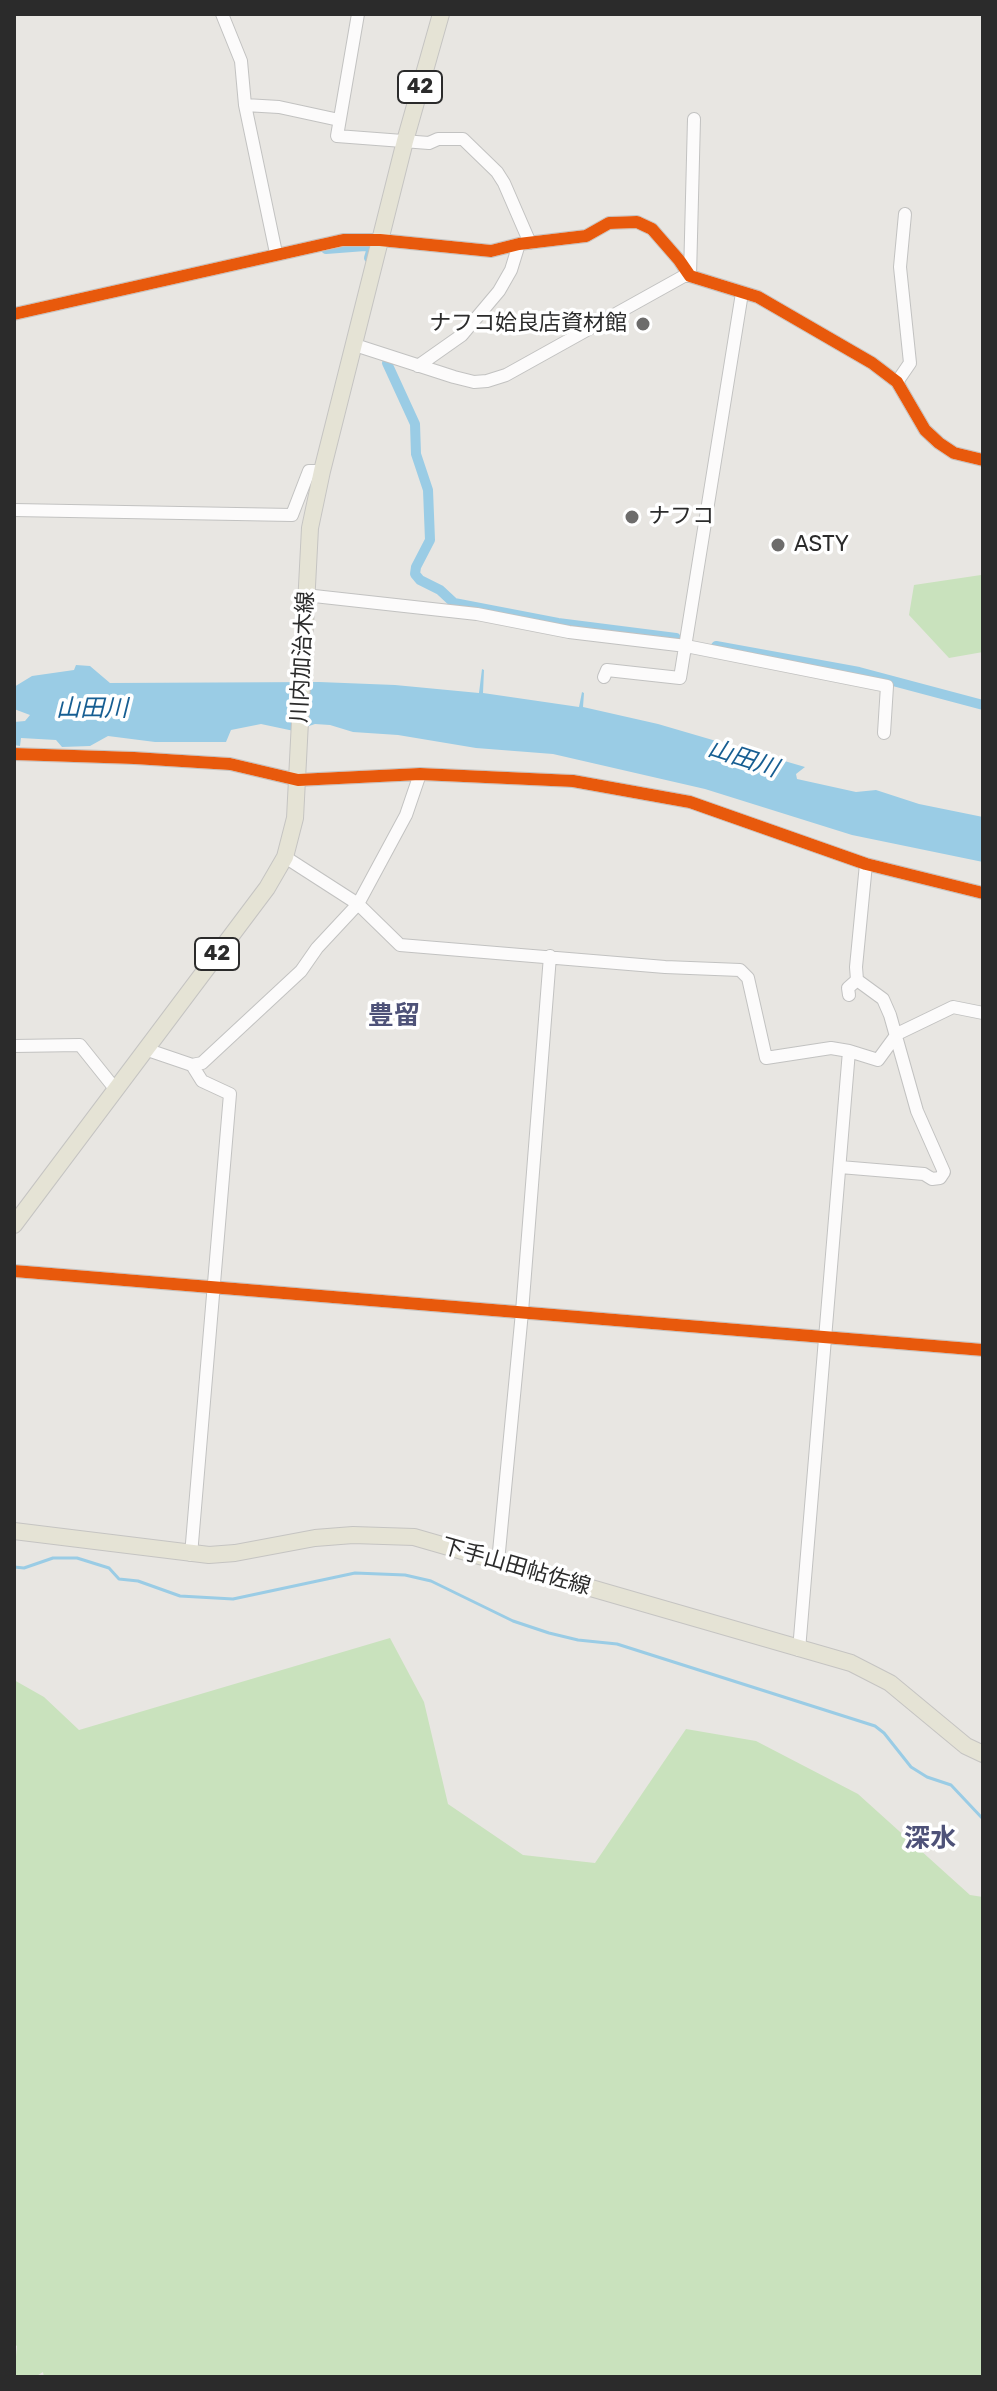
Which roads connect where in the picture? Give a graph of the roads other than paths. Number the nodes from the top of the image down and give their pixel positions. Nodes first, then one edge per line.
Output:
1 (222, 14) edge
2 (358, 14) edge
3 (441, 14) edge
4 (245, 105) junction
5 (694, 119) dead end
6 (339, 120) junction
7 (405, 141) junction
8 (905, 214) dead end
9 (380, 240) junction
10 (524, 244) junction
11 (276, 253) junction
12 (690, 276) junction
13 (742, 293) junction
14 (14, 314) edge
15 (355, 345) junction
16 (418, 366) junction
17 (897, 382) junction
18 (983, 460) edge
19 (322, 471) junction
20 (14, 510) edge
21 (305, 595) junction
22 (686, 646) junction
23 (604, 677) dead end
24 (884, 733) dead end
25 (14, 754) edge
26 (420, 774) junction
27 (298, 777) junction
28 (285, 857) junction
29 (866, 864) junction
30 (983, 893) edge
31 (358, 904) junction
32 (550, 956) junction
33 (857, 980) junction
34 (849, 995) dead end
35 (983, 1013) edge
36 (897, 1034) junction
37 (14, 1046) edge
38 (145, 1049) junction
39 (849, 1051) junction
40 (192, 1065) junction
41 (116, 1090) junction
42 (840, 1167) junction
43 (14, 1225) edge
44 (14, 1271) edge
45 (212, 1288) junction
46 (522, 1312) junction
47 (825, 1337) junction
48 (983, 1350) edge
49 (14, 1531) edge
50 (191, 1555) junction
51 (498, 1562) junction
52 (799, 1650) junction
53 (983, 1754) edge

1 - 4 street
2 - 6 street
3 - 7 main road, 川内加治木線 / 42
4 - 6 street
4 - 11 street
5 - 12 street
6 - 7 street
7 - 9 main road, 川内加治木線 / 42
7 - 10 street
8 - 17 street
9 - 10 street
9 - 11 street
9 - 15 main road, 川内加治木線 / 42
10 - 12 street
10 - 16 street
11 - 14 street
12 - 13 street
12 - 16 street
13 - 17 street
13 - 22 street
15 - 16 street
15 - 19 main road, 川内加治木線 / 42
17 - 18 street
19 - 20 street
19 - 21 main road, 川内加治木線 / 42
21 - 22 street
21 - 27 main road, 川内加治木線 / 42
22 - 23 street
22 - 24 street
25 - 27 street
26 - 27 street
26 - 29 street
26 - 31 street
27 - 28 main road, 川内加治木線 / 42
28 - 31 street
28 - 38 main road, 川内加治木線 / 42
29 - 30 street
29 - 33 street
31 - 32 street
31 - 40 street
32 - 39 street
32 - 46 street
33 - 34 street
33 - 36 street
35 - 36 street
36 - 39 street
36 - 42 street
37 - 41 street
38 - 40 street
38 - 41 main road, 川内加治木線 / 42
39 - 42 street
40 - 45 street
41 - 43 main road, 川内加治木線 / 42
42 - 47 street
44 - 45 street
45 - 46 street
45 - 50 street
46 - 47 street
46 - 51 street
47 - 48 street
47 - 52 street
49 - 50 main road, 下手山田帖佐線
50 - 51 main road, 下手山田帖佐線
51 - 52 main road, 下手山田帖佐線
52 - 53 main road, 下手山田帖佐線

